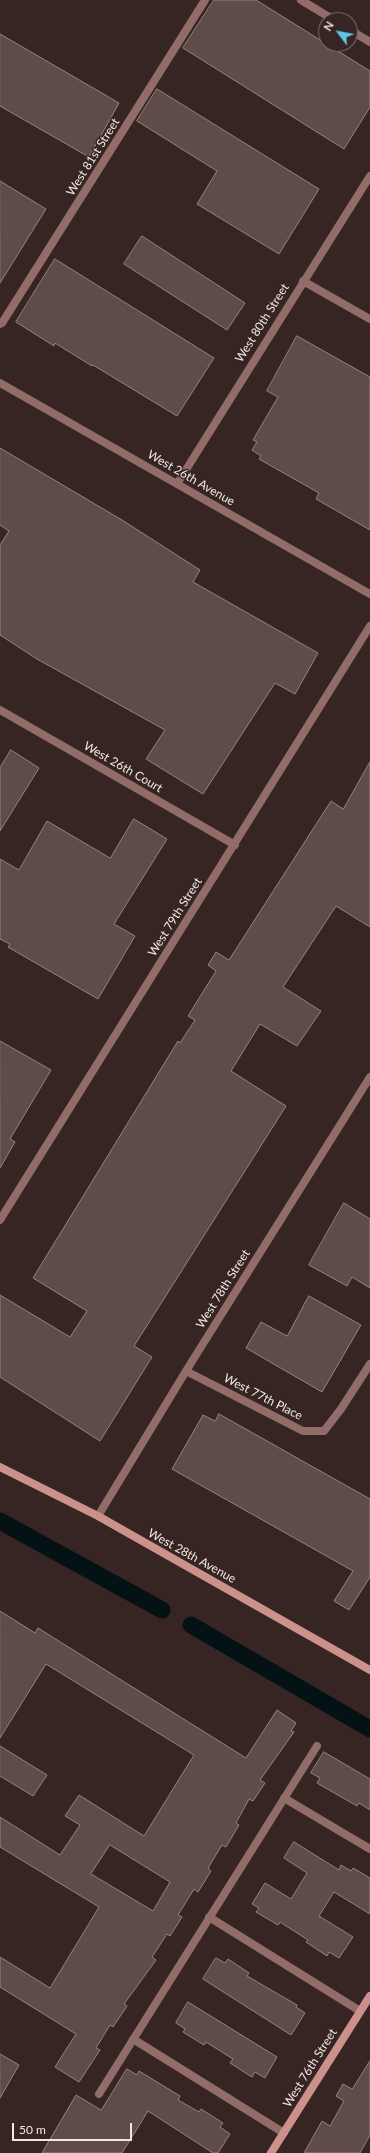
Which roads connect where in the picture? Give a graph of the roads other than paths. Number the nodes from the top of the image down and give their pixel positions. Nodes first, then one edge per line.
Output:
1 (205, 0) edge
2 (301, 0) edge
3 (321, 12) edge
4 (358, 35) edge
5 (370, 42) edge
6 (370, 176) edge
7 (303, 281) junction
8 (370, 319) edge
9 (0, 324) edge
10 (0, 383) edge
11 (177, 484) junction
12 (370, 594) edge
13 (370, 626) edge
14 (0, 710) edge
15 (235, 845) junction
16 (370, 1077) edge
17 (0, 1220) edge
18 (370, 1364) edge
19 (186, 1371) junction
20 (0, 1467) edge
21 (98, 1516) junction
22 (370, 1670) edge
23 (317, 1746) dead end
24 (284, 1798) junction
25 (370, 1849) edge
26 (209, 1917) junction
27 (370, 1996) edge
28 (360, 2012) junction
29 (133, 2039) junction
30 (99, 2094) dead end
31 (284, 2133) junction
32 (271, 2153) edge

1 - 9 street, West 81st Street
2 - 3 street
4 - 5 street
6 - 7 street, West 80th Street
7 - 8 street
7 - 11 street, West 80th Street
10 - 11 street, West 26th Avenue
11 - 12 street, West 26th Avenue
13 - 15 street, West 79th Street
14 - 15 street, West 26th Court
15 - 17 street, West 79th Street
16 - 19 street, West 78th Street
18 - 19 street, West 77th Place
19 - 21 street, West 78th Street
20 - 21 main road, West 28th Avenue
21 - 22 main road, West 28th Avenue
23 - 24 street
24 - 25 street
24 - 26 street
26 - 28 street
26 - 29 street
27 - 28 main road, West 76th Street
28 - 31 main road, West 76th Street
29 - 30 street
29 - 31 street
31 - 32 main road, West 76th Street

